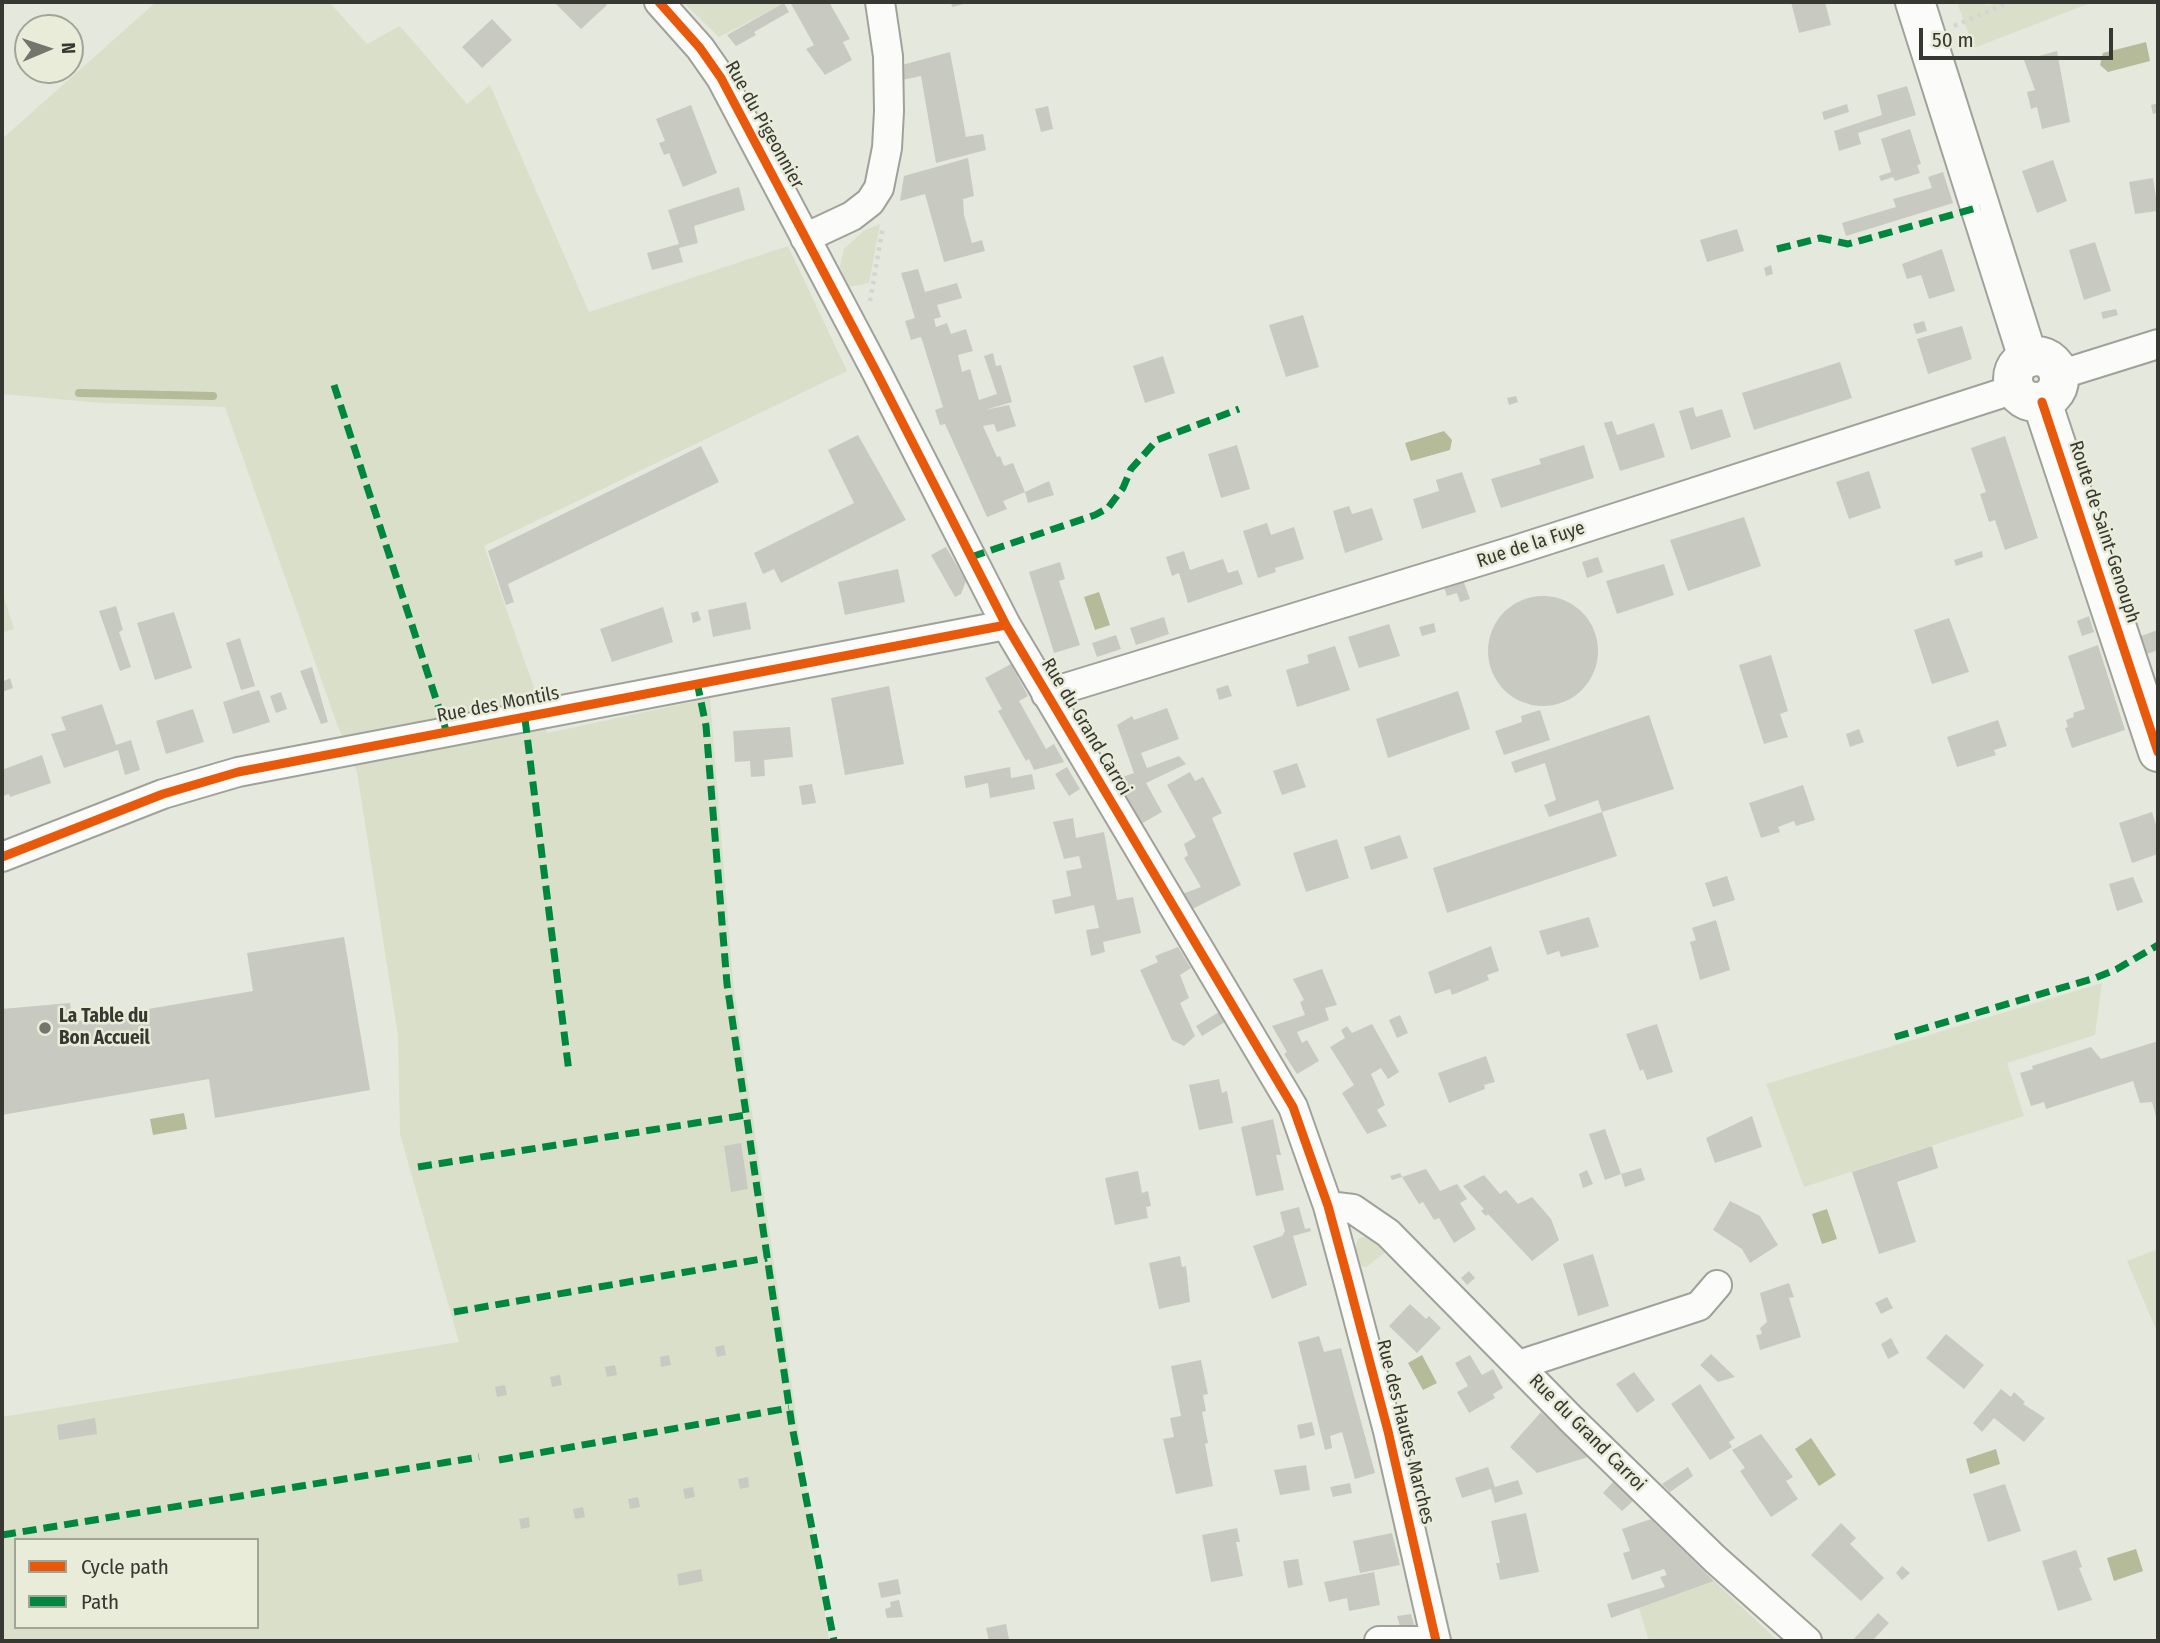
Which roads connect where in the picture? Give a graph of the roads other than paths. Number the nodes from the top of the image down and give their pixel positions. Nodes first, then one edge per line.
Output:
1 (659, 2) edge
2 (880, 2) edge
3 (1915, 2) edge
4 (805, 238) junction
5 (2158, 344) edge
6 (2036, 381) junction
7 (1006, 625) junction
8 (1046, 694) junction
9 (2158, 752) edge
10 (3, 856) edge
11 (1332, 1219) junction
12 (1717, 1285) dead end
13 (1519, 1365) junction
14 (1379, 1641) edge
15 (1436, 1641) edge
16 (1807, 1641) edge

1 - 4 street, Rue du Pigeonnier
2 - 4 street
3 - 6 street, Route de Saint-Genouph
4 - 7 street, Rue du Grand Carroi
5 - 6 street, Rue de la Fuye
6 - 8 street, Rue de la Fuye
6 - 9 street, Route de Saint-Genouph
7 - 8 street, Rue du Grand Carroi
7 - 10 street, Rue des Montils
8 - 11 street, Rue du Grand Carroi
11 - 13 street, Rue du Grand Carroi
11 - 15 street, Rue des Hautes Marches
12 - 13 street
13 - 16 street, Rue du Grand Carroi
14 - 15 street

